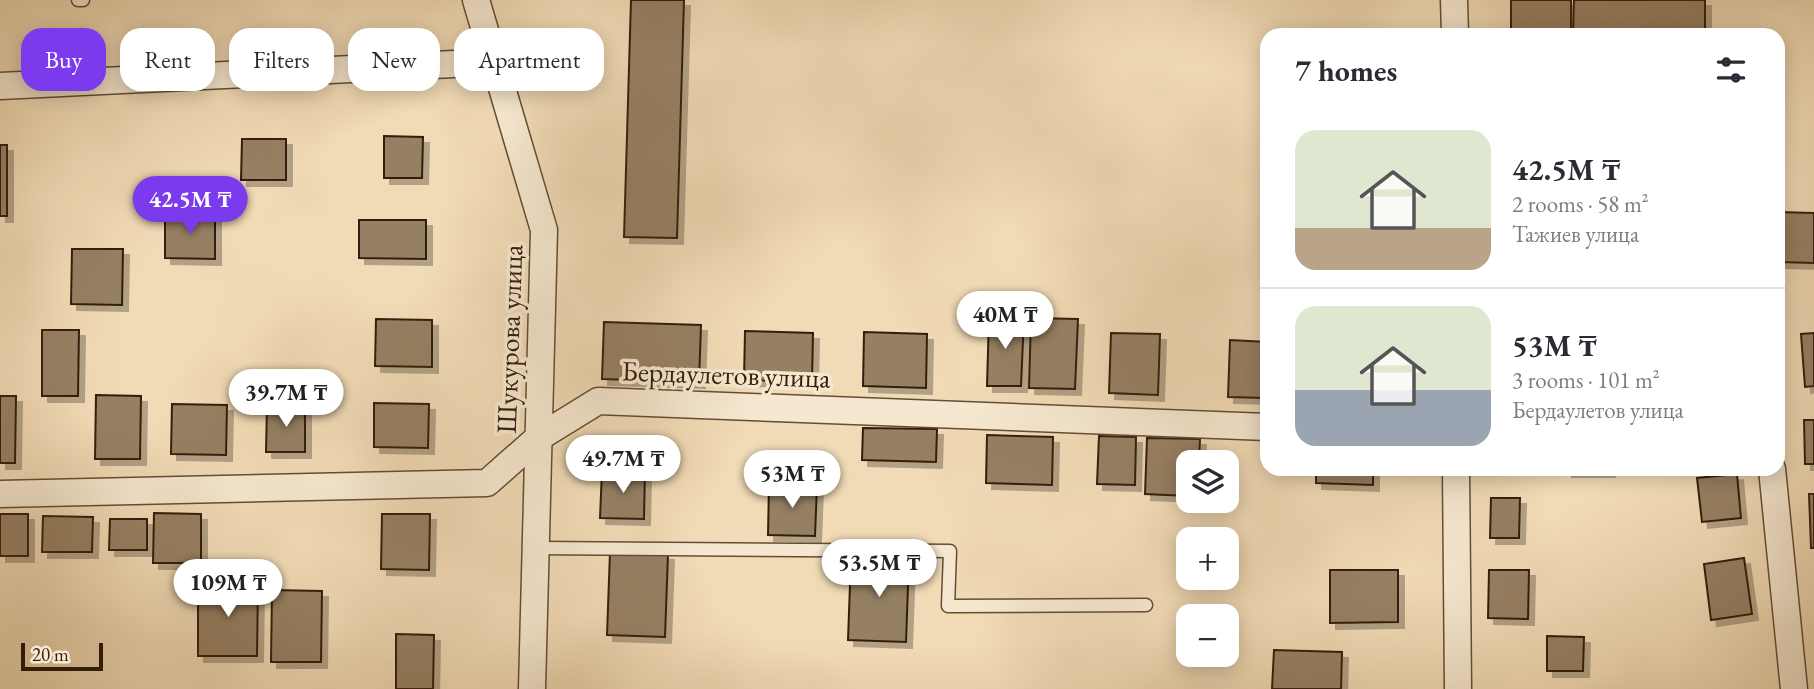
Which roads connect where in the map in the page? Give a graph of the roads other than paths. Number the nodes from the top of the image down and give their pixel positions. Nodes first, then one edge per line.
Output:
1 (476, 0) edge
2 (1454, 0) edge
3 (485, 28) edge
4 (1455, 28) edge
5 (454, 64) edge
6 (0, 86) edge
7 (503, 91) edge
8 (1260, 427) edge
9 (538, 438) junction
10 (1457, 476) edge
11 (1773, 476) edge
12 (0, 494) edge
13 (536, 548) junction
14 (1146, 605) dead end
15 (532, 689) edge
16 (1458, 689) edge
17 (1794, 689) edge

1 - 3 street, Шукурова улица
2 - 4 street
5 - 6 street
7 - 9 street, Шукурова улица
8 - 9 street, Бердаулетов улица
9 - 12 street, Бердаулетов улица
9 - 13 street, Шукурова улица
10 - 16 street
11 - 17 street
13 - 14 lane
13 - 15 street, Шукурова улица

